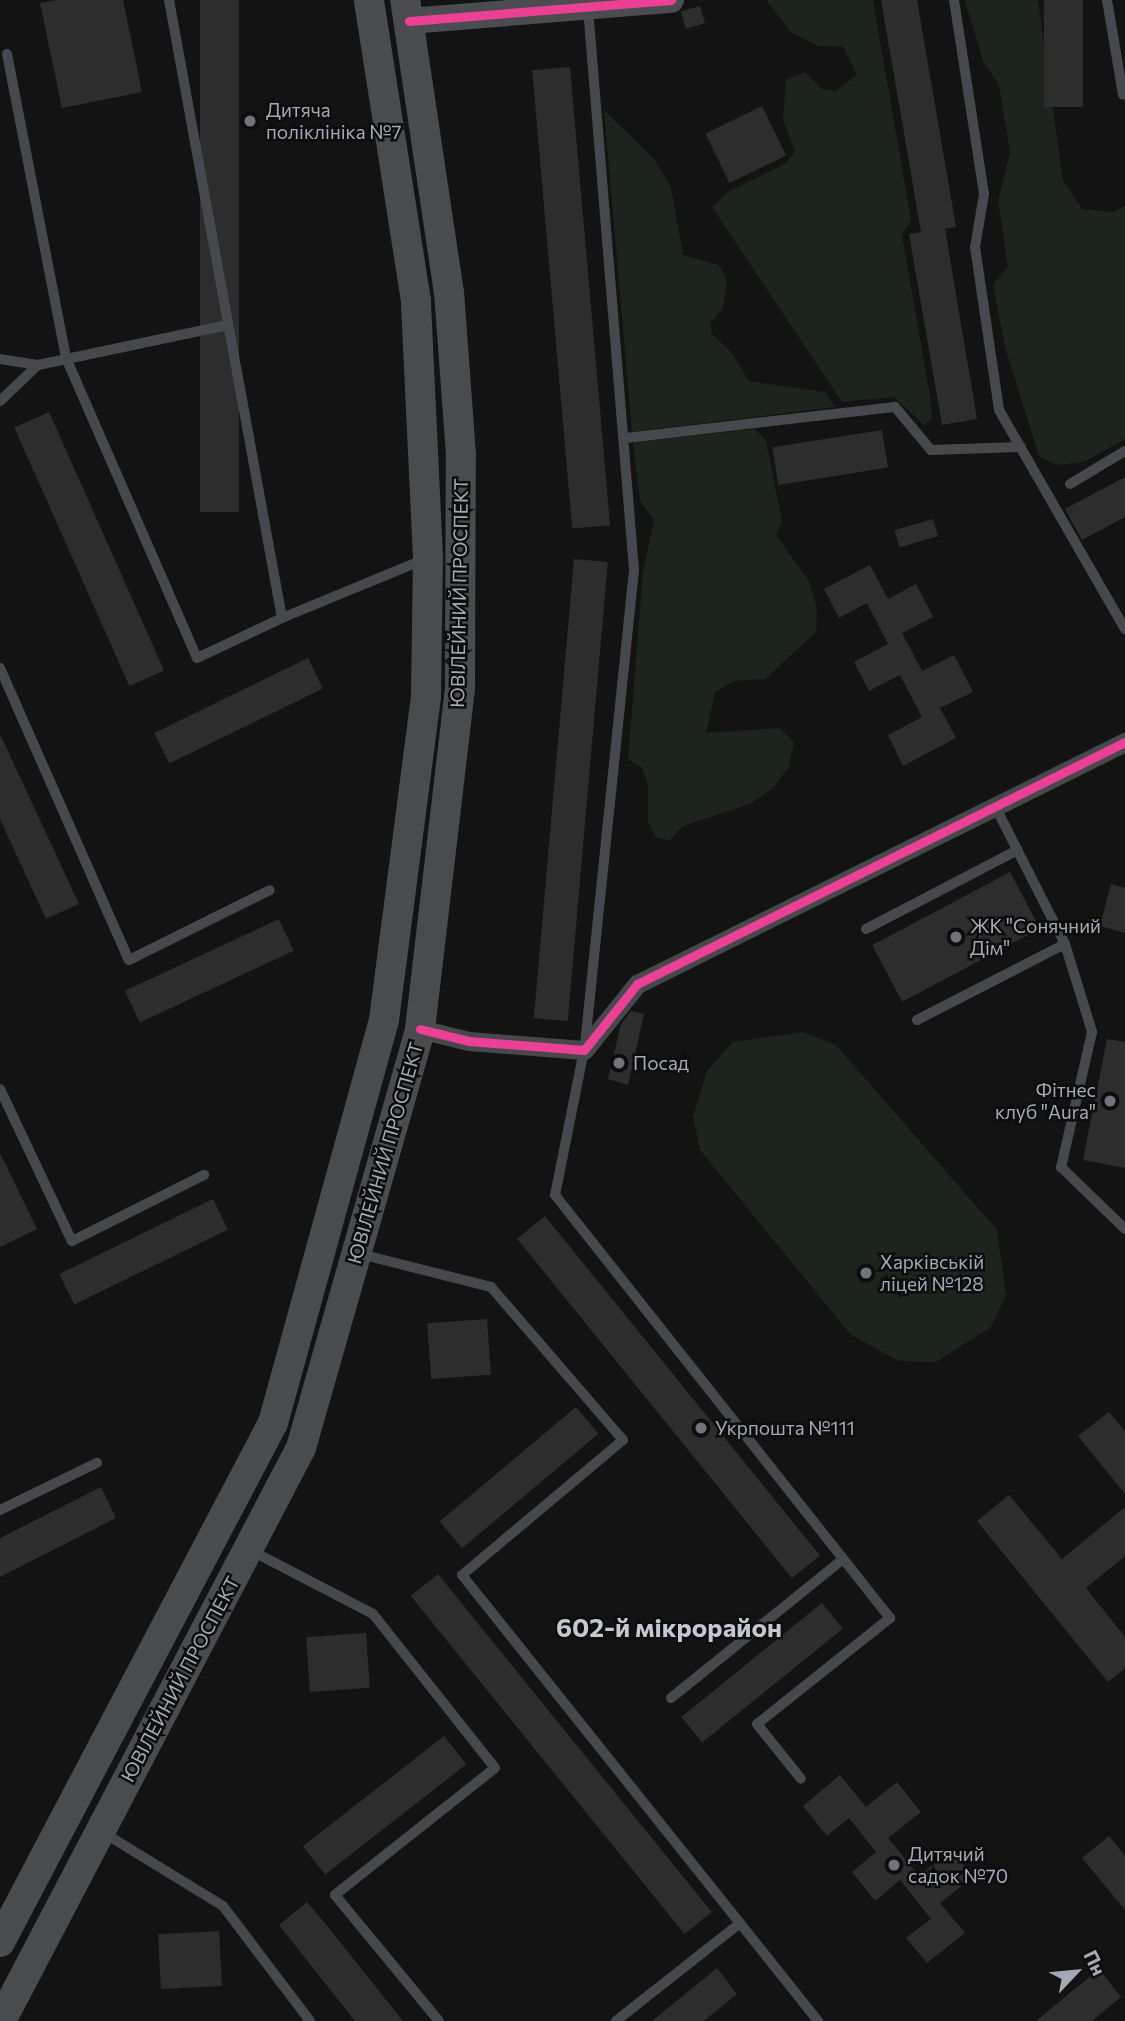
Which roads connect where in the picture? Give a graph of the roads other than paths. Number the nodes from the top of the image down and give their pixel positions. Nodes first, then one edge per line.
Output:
1 (169, 0) edge
2 (369, 0) edge
3 (671, 0) edge
4 (954, 0) edge
5 (1107, 0) edge
6 (463, 8) edge
7 (588, 8) junction
8 (407, 11) edge
9 (7, 54) dead end
10 (1123, 95) dead end
11 (228, 325) junction
12 (66, 358) junction
13 (0, 359) edge
14 (38, 365) junction
15 (0, 401) edge
16 (626, 438) junction
17 (1021, 447) junction
18 (1125, 451) edge
19 (1070, 484) dead end
20 (428, 558) junction
21 (282, 618) junction
22 (1125, 629) edge
23 (0, 668) edge
24 (1125, 743) edge
25 (997, 810) junction
26 (1018, 850) junction
27 (270, 890) dead end
28 (866, 929) dead end
29 (1065, 944) junction
30 (384, 1020) junction
31 (917, 1020) dead end
32 (420, 1029) junction
33 (584, 1051) junction
34 (0, 1089) edge
35 (204, 1175) dead end
36 (1125, 1229) edge
37 (356, 1253) junction
38 (97, 1463) dead end
39 (0, 1510) edge
40 (248, 1550) junction
41 (843, 1559) junction
42 (671, 1698) dead end
43 (801, 1779) dead end
44 (100, 1831) junction
45 (740, 1923) junction
46 (0, 1942) edge
47 (1, 2021) edge
48 (310, 2021) edge
49 (439, 2021) edge
50 (616, 2021) edge
51 (818, 2021) edge

1 - 11 lane
2 - 20 main road, ЮВІЛЕЙНИЙ ПРОСПЕКТ
3 - 7 street
4 - 17 lane
5 - 10 lane
6 - 7 street
6 - 8 street
7 - 16 lane
8 - 32 main road, ЮВІЛЕЙНИЙ ПРОСПЕКТ
9 - 12 lane
11 - 12 lane
11 - 21 lane
12 - 14 lane
12 - 21 lane
13 - 14 lane
14 - 15 lane
16 - 17 lane
16 - 33 lane
17 - 22 lane
18 - 19 lane
20 - 21 lane
20 - 30 main road, ЮВІЛЕЙНИЙ ПРОСПЕКТ
23 - 27 lane
24 - 25 street
25 - 26 lane
25 - 33 street
26 - 28 lane
26 - 29 lane
29 - 31 lane
29 - 36 lane
30 - 32 main road
30 - 46 main road, ЮВІЛЕЙНИЙ ПРОСПЕКТ
32 - 33 street
32 - 37 main road, ЮВІЛЕЙНИЙ ПРОСПЕКТ
33 - 41 lane
34 - 35 lane
37 - 40 main road, ЮВІЛЕЙНИЙ ПРОСПЕКТ
37 - 45 lane
38 - 39 lane
40 - 44 main road, ЮВІЛЕЙНИЙ ПРОСПЕКТ
40 - 49 lane
41 - 42 lane
41 - 43 lane
44 - 47 main road, ЮВІЛЕЙНИЙ ПРОСПЕКТ
44 - 48 lane
45 - 50 lane
45 - 51 lane

